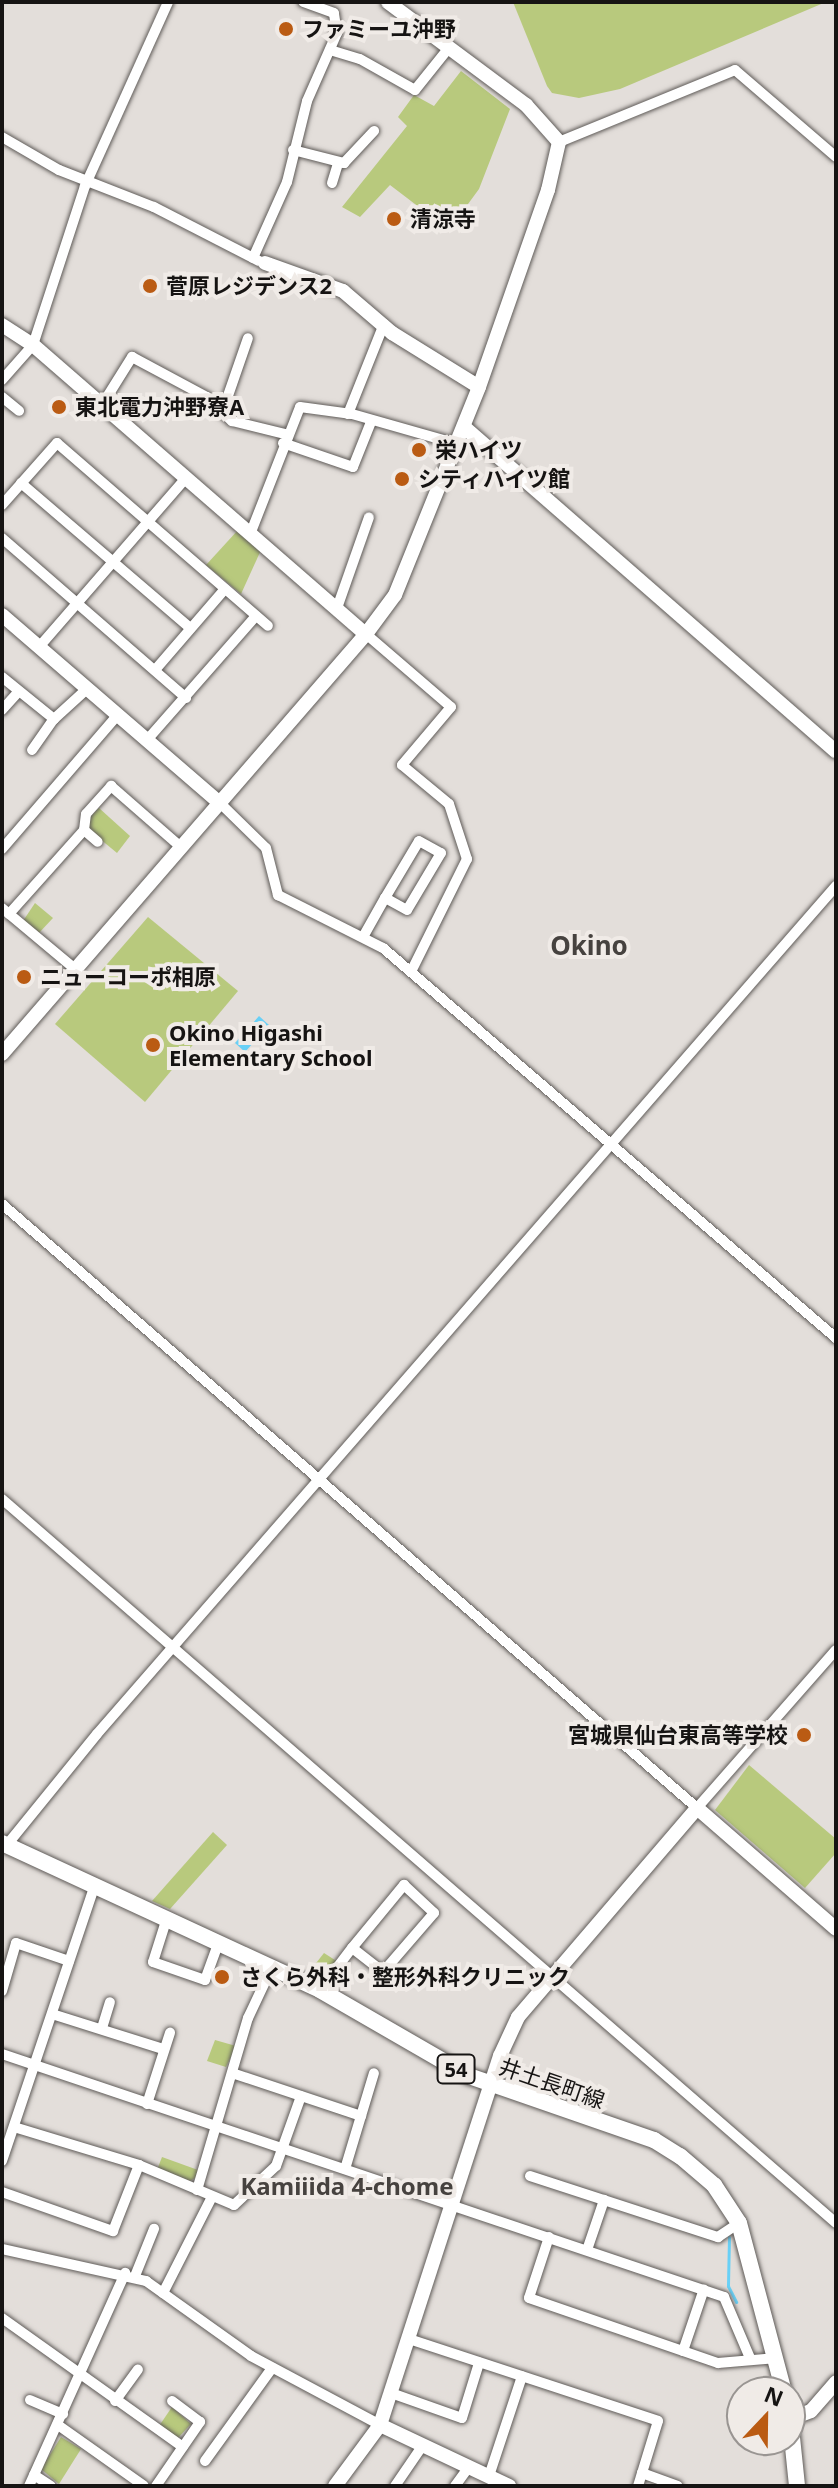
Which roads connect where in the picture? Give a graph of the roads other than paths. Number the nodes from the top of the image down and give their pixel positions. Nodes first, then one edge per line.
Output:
1 (168, 2) edge
2 (303, 2) edge
3 (388, 2) edge
4 (448, 49) junction
5 (330, 50) junction
6 (374, 131) dead end
7 (2, 137) edge
8 (559, 142) junction
9 (293, 150) junction
10 (836, 157) edge
11 (338, 163) junction
12 (86, 182) junction
13 (332, 183) dead end
14 (259, 260) junction
15 (384, 324) junction
16 (2, 325) edge
17 (248, 338) dead end
18 (33, 345) junction
19 (2, 380) edge
20 (479, 387) junction
21 (2, 397) edge
22 (102, 405) junction
23 (19, 411) dead end
24 (222, 413) junction
25 (348, 414) junction
26 (371, 422) junction
27 (464, 427) junction
28 (284, 439) junction
29 (457, 444) junction
30 (187, 477) junction
31 (21, 483) junction
32 (2, 505) edge
33 (369, 517) dead end
34 (147, 521) junction
35 (251, 532) junction
36 (2, 538) edge
37 (115, 564) junction
38 (225, 589) junction
39 (77, 604) junction
40 (337, 608) junction
41 (2, 615) edge
42 (256, 616) junction
43 (268, 626) dead end
44 (190, 628) junction
45 (366, 634) junction
46 (39, 647) junction
47 (155, 670) junction
48 (2, 677) edge
49 (88, 688) junction
50 (19, 691) junction
51 (186, 698) junction
52 (2, 710) edge
53 (117, 716) junction
54 (54, 719) junction
55 (147, 740) junction
56 (32, 750) dead end
57 (836, 751) edge
58 (220, 803) junction
59 (84, 830) junction
60 (98, 842) dead end
61 (3, 846) edge
62 (181, 847) junction
63 (836, 886) edge
64 (385, 898) junction
65 (5, 911) edge
66 (363, 937) junction
67 (75, 969) junction
68 (411, 972) junction
69 (2, 1054) edge
70 (613, 1144) junction
71 (2, 1204) edge
72 (836, 1338) edge
73 (320, 1479) junction
74 (2, 1499) edge
75 (174, 1646) junction
76 (836, 1650) edge
77 (697, 1808) junction
78 (4, 1844) edge
79 (94, 1888) junction
80 (166, 1921) junction
81 (836, 1929) edge
82 (218, 1944) junction
83 (352, 1948) junction
84 (8, 1950) edge
85 (69, 1961) junction
86 (272, 1967) junction
87 (550, 1974) junction
88 (2, 1990) edge
89 (320, 1990) junction
90 (110, 2002) dead end
91 (52, 2014) junction
92 (102, 2028) junction
93 (170, 2033) dead end
94 (163, 2049) junction
95 (2, 2054) edge
96 (33, 2064) junction
97 (374, 2073) dead end
98 (235, 2074) junction
99 (492, 2086) junction
100 (301, 2096) junction
101 (147, 2104) junction
102 (361, 2116) junction
103 (14, 2127) junction
104 (217, 2129) junction
105 (283, 2149) junction
106 (2, 2161) edge
107 (139, 2165) junction
108 (345, 2169) junction
109 (530, 2176) dead end
110 (197, 2190) junction
111 (2, 2192) edge
112 (212, 2197) junction
113 (604, 2200) junction
114 (454, 2205) junction
115 (739, 2223) junction
116 (836, 2223) edge
117 (154, 2229) dead end
118 (549, 2237) junction
119 (2, 2249) edge
120 (587, 2250) junction
121 (130, 2274) junction
122 (704, 2289) junction
123 (163, 2293) junction
124 (2, 2318) edge
125 (409, 2339) junction
126 (683, 2351) junction
127 (750, 2358) junction
128 (777, 2358) junction
129 (479, 2363) junction
130 (272, 2368) junction
131 (138, 2369) dead end
132 (522, 2376) junction
133 (781, 2376) edge
134 (80, 2377) junction
135 (836, 2382) edge
136 (391, 2393) junction
137 (30, 2400) dead end
138 (115, 2401) junction
139 (172, 2401) dead end
140 (806, 2413) edge
141 (60, 2420) junction
142 (380, 2425) junction
143 (423, 2445) junction
144 (183, 2447) junction
145 (794, 2456) edge
146 (205, 2461) dead end
147 (469, 2467) junction
148 (642, 2473) junction
149 (34, 2475) junction
150 (489, 2476) junction
151 (29, 2486) edge
152 (51, 2486) edge
153 (144, 2486) edge
154 (156, 2486) edge
155 (335, 2486) edge
156 (395, 2486) edge
157 (455, 2486) edge
158 (509, 2486) edge
159 (638, 2486) edge
160 (678, 2486) edge
161 (797, 2486) edge

1 - 12 street
2 - 5 street
3 - 4 street
4 - 5 street
4 - 8 street
5 - 9 street
6 - 11 street
7 - 12 street
8 - 10 street
8 - 20 street
9 - 11 street
9 - 14 street
11 - 13 street
12 - 14 street
12 - 18 street
14 - 15 street
15 - 20 street
15 - 25 street
16 - 18 street
17 - 24 street
18 - 19 street
18 - 22 street
20 - 27 street
21 - 23 street
22 - 24 street
22 - 30 street
24 - 28 street
25 - 26 street
25 - 28 street
26 - 28 street
26 - 29 street
27 - 29 street
27 - 57 street
28 - 35 street
29 - 45 street
30 - 34 street
30 - 35 street
31 - 32 street
31 - 34 street
31 - 37 street
33 - 40 street
34 - 37 street
34 - 38 street
35 - 40 street
36 - 39 street
37 - 39 street
37 - 44 street
38 - 42 street
38 - 44 street
39 - 46 street
39 - 47 street
40 - 45 street
41 - 46 street
42 - 43 street
42 - 51 street
44 - 47 street
45 - 58 street
45 - 68 street
46 - 49 street
47 - 51 street
48 - 50 street
49 - 53 street
49 - 54 street
50 - 52 street
50 - 54 street
51 - 55 street
53 - 55 street
53 - 61 street
54 - 56 street
55 - 58 street
58 - 62 street
58 - 66 street
59 - 60 street
59 - 62 street
59 - 65 street
62 - 67 street
63 - 70 street
64 - 64 street
64 - 66 street
65 - 67 street
66 - 68 street
67 - 69 street
68 - 70 street
70 - 72 street
70 - 73 street
71 - 73 street
73 - 75 street
73 - 77 street
74 - 75 street
75 - 78 street
75 - 87 street
76 - 77 street
77 - 81 street
77 - 87 street
78 - 79 main road, 井土長町線 / 54
79 - 80 main road, 井土長町線 / 54
79 - 85 street
80 - 82 main road, 井土長町線 / 54
80 - 82 street
82 - 86 main road, 井土長町線 / 54
83 - 83 street
83 - 89 street
84 - 85 street
84 - 88 street
85 - 91 street
86 - 89 main road, 井土長町線 / 54
86 - 98 street
87 - 99 street
87 - 116 street
89 - 99 main road, 井土長町線 / 54
90 - 92 street
91 - 92 street
91 - 96 street
92 - 94 street
93 - 94 street
94 - 101 street
95 - 96 street
96 - 101 street
96 - 103 street
97 - 102 street
98 - 100 street
98 - 104 street
99 - 114 street
99 - 115 main road, 井土長町線 / 54
100 - 102 street
100 - 105 street
101 - 104 street
102 - 108 street
103 - 106 street
103 - 107 street
104 - 105 street
104 - 110 street
105 - 108 street
105 - 112 street
107 - 110 street
107 - 111 street
108 - 114 street
109 - 113 street
110 - 112 street
112 - 123 street
113 - 115 street
113 - 120 street
114 - 118 street
114 - 125 street
115 - 128 main road, 井土長町線 / 54
117 - 121 street
118 - 120 street
118 - 126 street
119 - 121 street
120 - 122 street
121 - 123 street
121 - 134 street
122 - 126 street
122 - 127 street
123 - 130 street
124 - 134 street
125 - 129 street
125 - 136 street
126 - 127 street
127 - 128 street
128 - 133 main road, 井土長町線 / 54
129 - 132 street
129 - 136 street
130 - 142 street
130 - 146 street
131 - 138 street
132 - 148 street
132 - 150 street
134 - 138 street
134 - 141 street
135 - 140 street
136 - 142 street
137 - 141 street
138 - 144 street
139 - 144 street
141 - 149 street
141 - 153 street
142 - 143 street
142 - 155 street
143 - 147 street
143 - 156 street
144 - 154 street
145 - 161 main road
147 - 150 street
147 - 157 street
148 - 159 street
148 - 160 street
149 - 151 street
149 - 152 street
150 - 158 street

